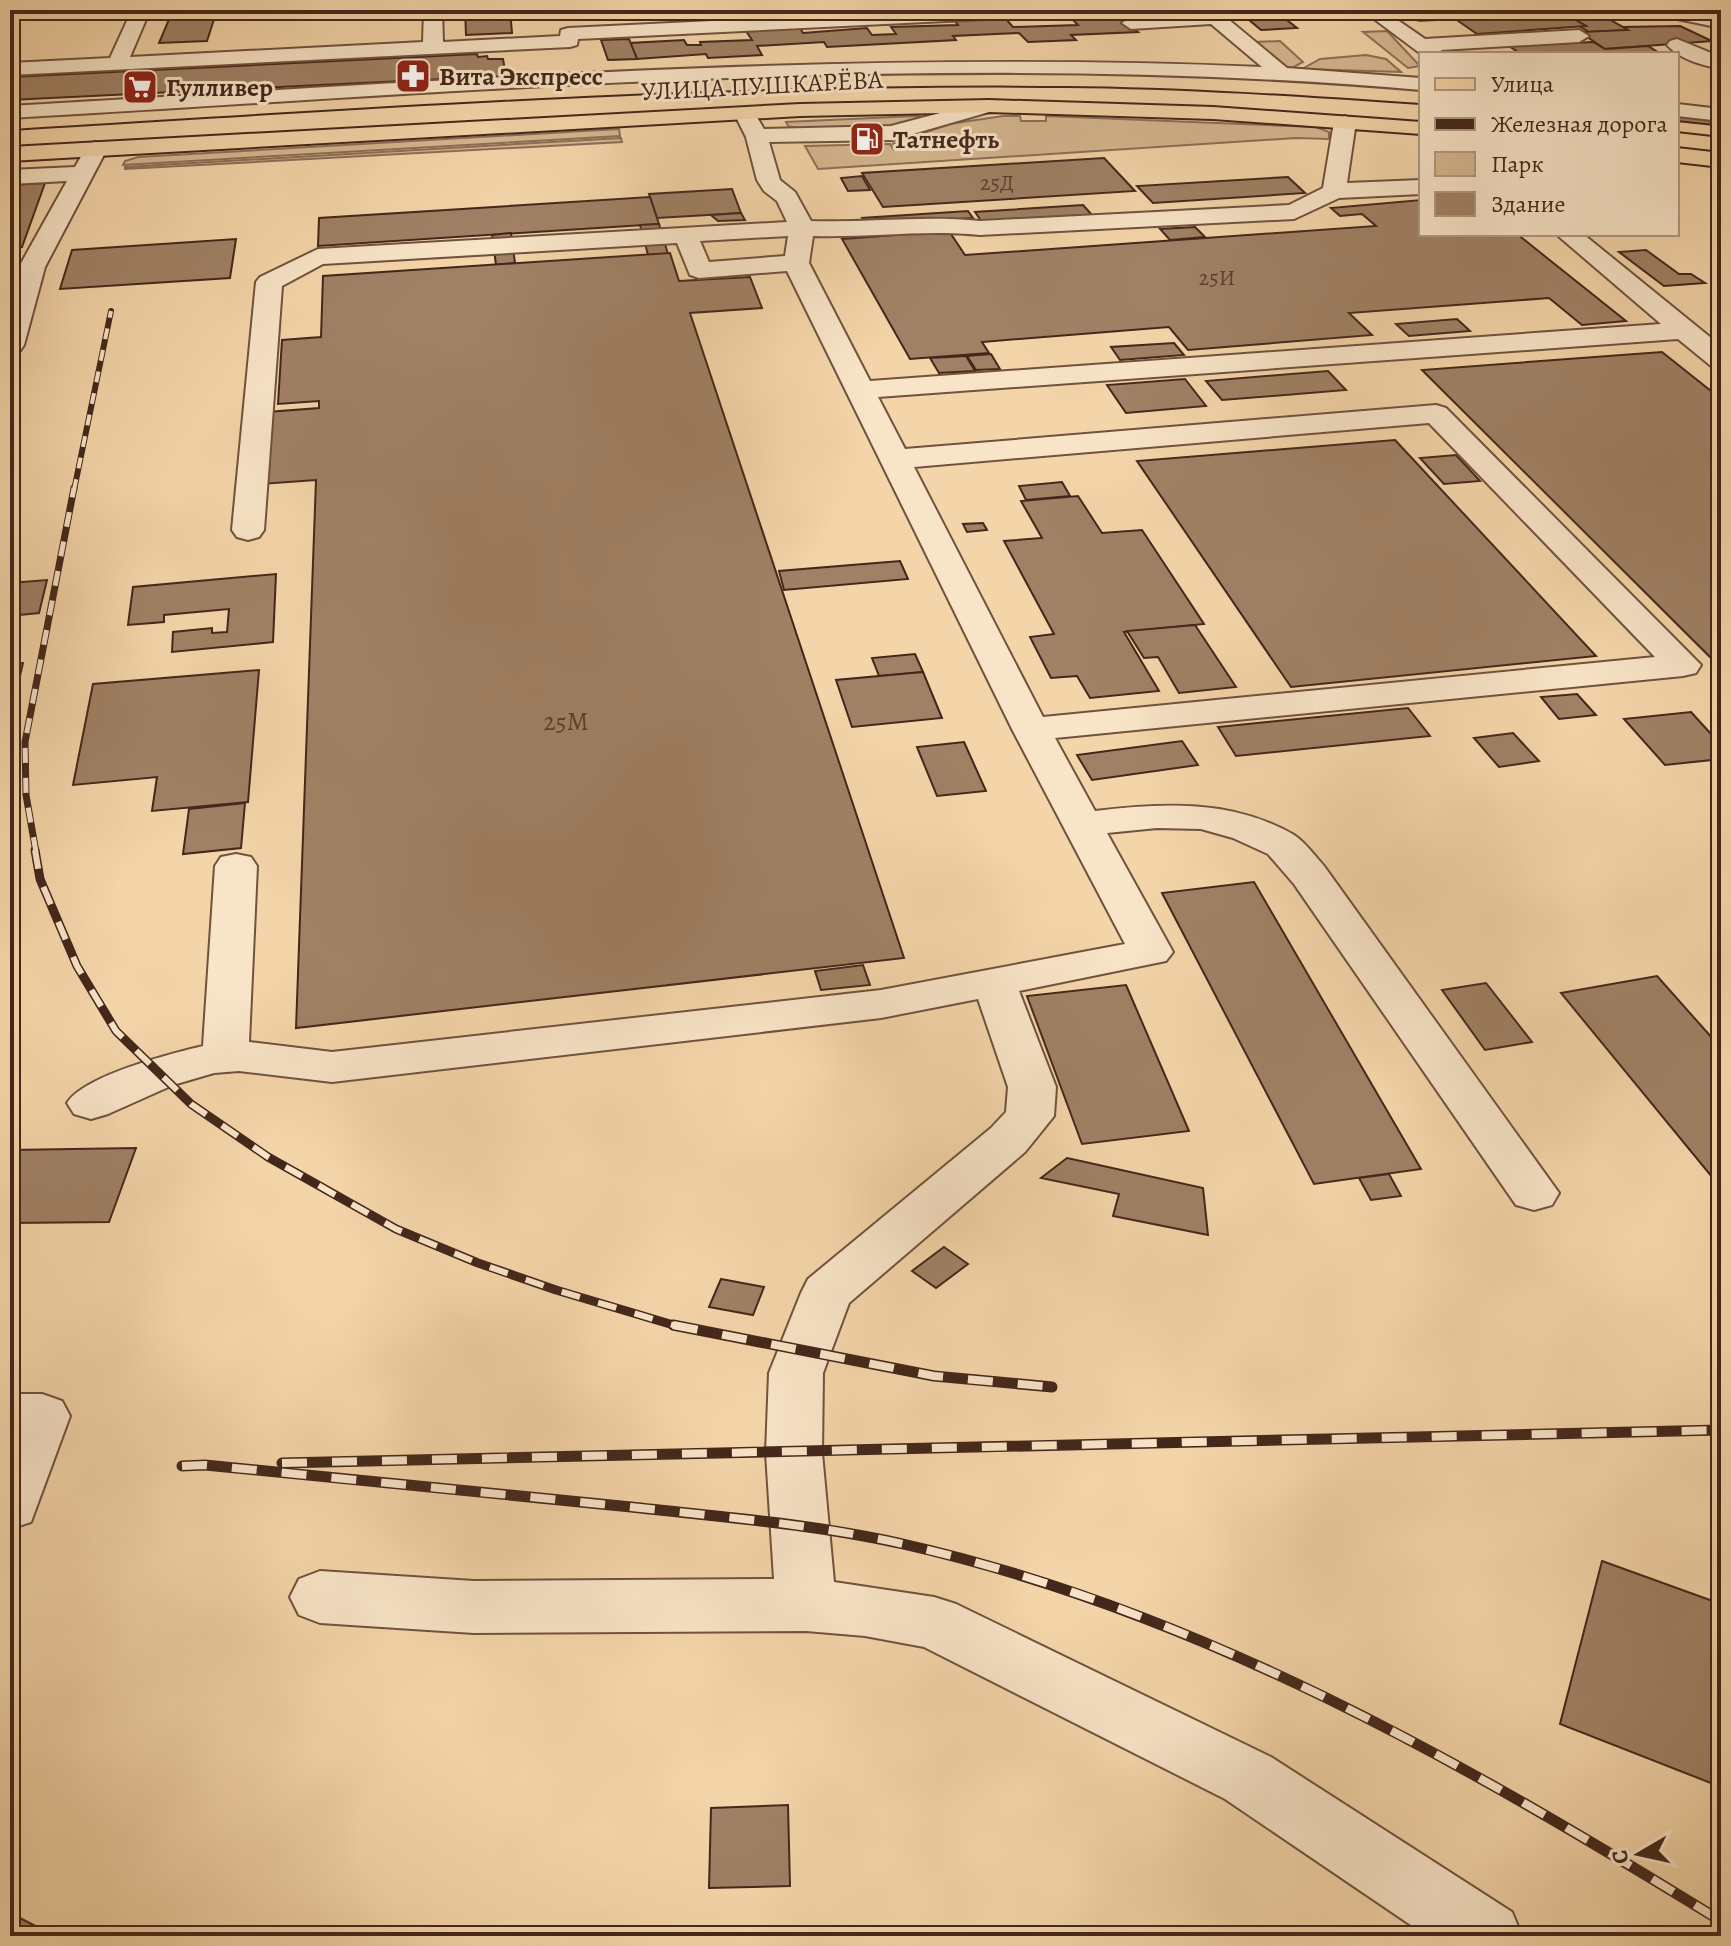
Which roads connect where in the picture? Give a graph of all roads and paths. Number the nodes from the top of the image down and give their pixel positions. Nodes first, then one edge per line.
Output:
1 (141, 10) edge
2 (433, 10) edge
3 (563, 10) edge
4 (869, 10) edge
5 (1049, 10) edge
6 (1371, 10) edge
7 (1487, 10) edge
8 (1660, 10) edge
9 (1211, 14) edge
10 (1420, 14) dead end
11 (718, 18) edge
12 (848, 20) junction
13 (1721, 22) edge
14 (1131, 23) dead end
15 (1579, 36) dead end
16 (569, 38) junction
17 (1677, 45) dead end
18 (433, 48) junction
19 (1427, 49) edge
20 (1721, 63) edge
21 (117, 64) junction
22 (10, 69) edge
23 (1282, 74) junction
24 (578, 80) junction
25 (1419, 84) edge
26 (1688, 89) dead end
27 (1718, 101) edge
28 (989, 106) junction
29 (742, 107) junction
30 (1684, 111) edge
31 (10, 112) edge
32 (1419, 113) edge
33 (1345, 122) junction
34 (1419, 128) edge
35 (757, 136) junction
36 (10, 140) edge
37 (1679, 140) edge
38 (100, 142) junction
39 (1721, 145) edge
40 (10, 154) edge
41 (1679, 155) edge
42 (1721, 160) edge
43 (82, 173) junction
44 (10, 177) edge
45 (1419, 187) edge
46 (1334, 191) junction
47 (1570, 236) edge
48 (689, 243) dead end
49 (799, 246) junction
50 (1685, 330) junction
51 (10, 345) edge
52 (1721, 360) edge
53 (860, 390) junction
54 (895, 459) junction
55 (248, 530) dead end
56 (1031, 729) junction
57 (1083, 824) junction
58 (236, 866) dead end
59 (994, 982) junction
60 (225, 1057) junction
61 (91, 1103) dead end
62 (1534, 1193) dead end
63 (10, 1416) edge
64 (10, 1505) edge
65 (320, 1597) dead end
66 (806, 1605) junction
67 (1487, 1936) edge

1 - 21 street
2 - 18 street
3 - 16 street
4 - 12 street
5 - 12 street
6 - 19 street
7 - 10 street
8 - 13 street
9 - 14 street
9 - 23 street
11 - 12 street
11 - 16 street
15 - 19 street
16 - 18 street
16 - 24 street
17 - 20 street
18 - 21 street
21 - 22 street
23 - 24 street
23 - 25 street
24 - 31 street
26 - 27 street
27 - 30 street
28 - 29 main road, УЛИЦА ПУШКАРЁВА
28 - 33 main road, УЛИЦА ПУШКАРЁВА
28 - 35 street
29 - 32 main road, УЛИЦА ПУШКАРЁВА
29 - 35 street
29 - 38 main road, УЛИЦА ПУШКАРЁВА
33 - 34 main road, УЛИЦА ПУШКАРЁВА
33 - 46 street
35 - 49 street
36 - 38 main road, УЛИЦА ПУШКАРЁВА
37 - 39 main road
38 - 40 main road, УЛИЦА ПУШКАРЁВА
38 - 43 street
41 - 42 main road
43 - 44 street
43 - 51 street
45 - 46 street
46 - 49 street
47 - 50 street
48 - 49 street
49 - 53 street
49 - 55 street
50 - 52 street
50 - 53 street
53 - 54 street
54 - 56 street
54 - 56 street
56 - 57 street
57 - 59 street
57 - 62 street
58 - 60 street
59 - 60 street
59 - 66 street
60 - 61 street
63 - 64 street
65 - 66 street
66 - 67 street

